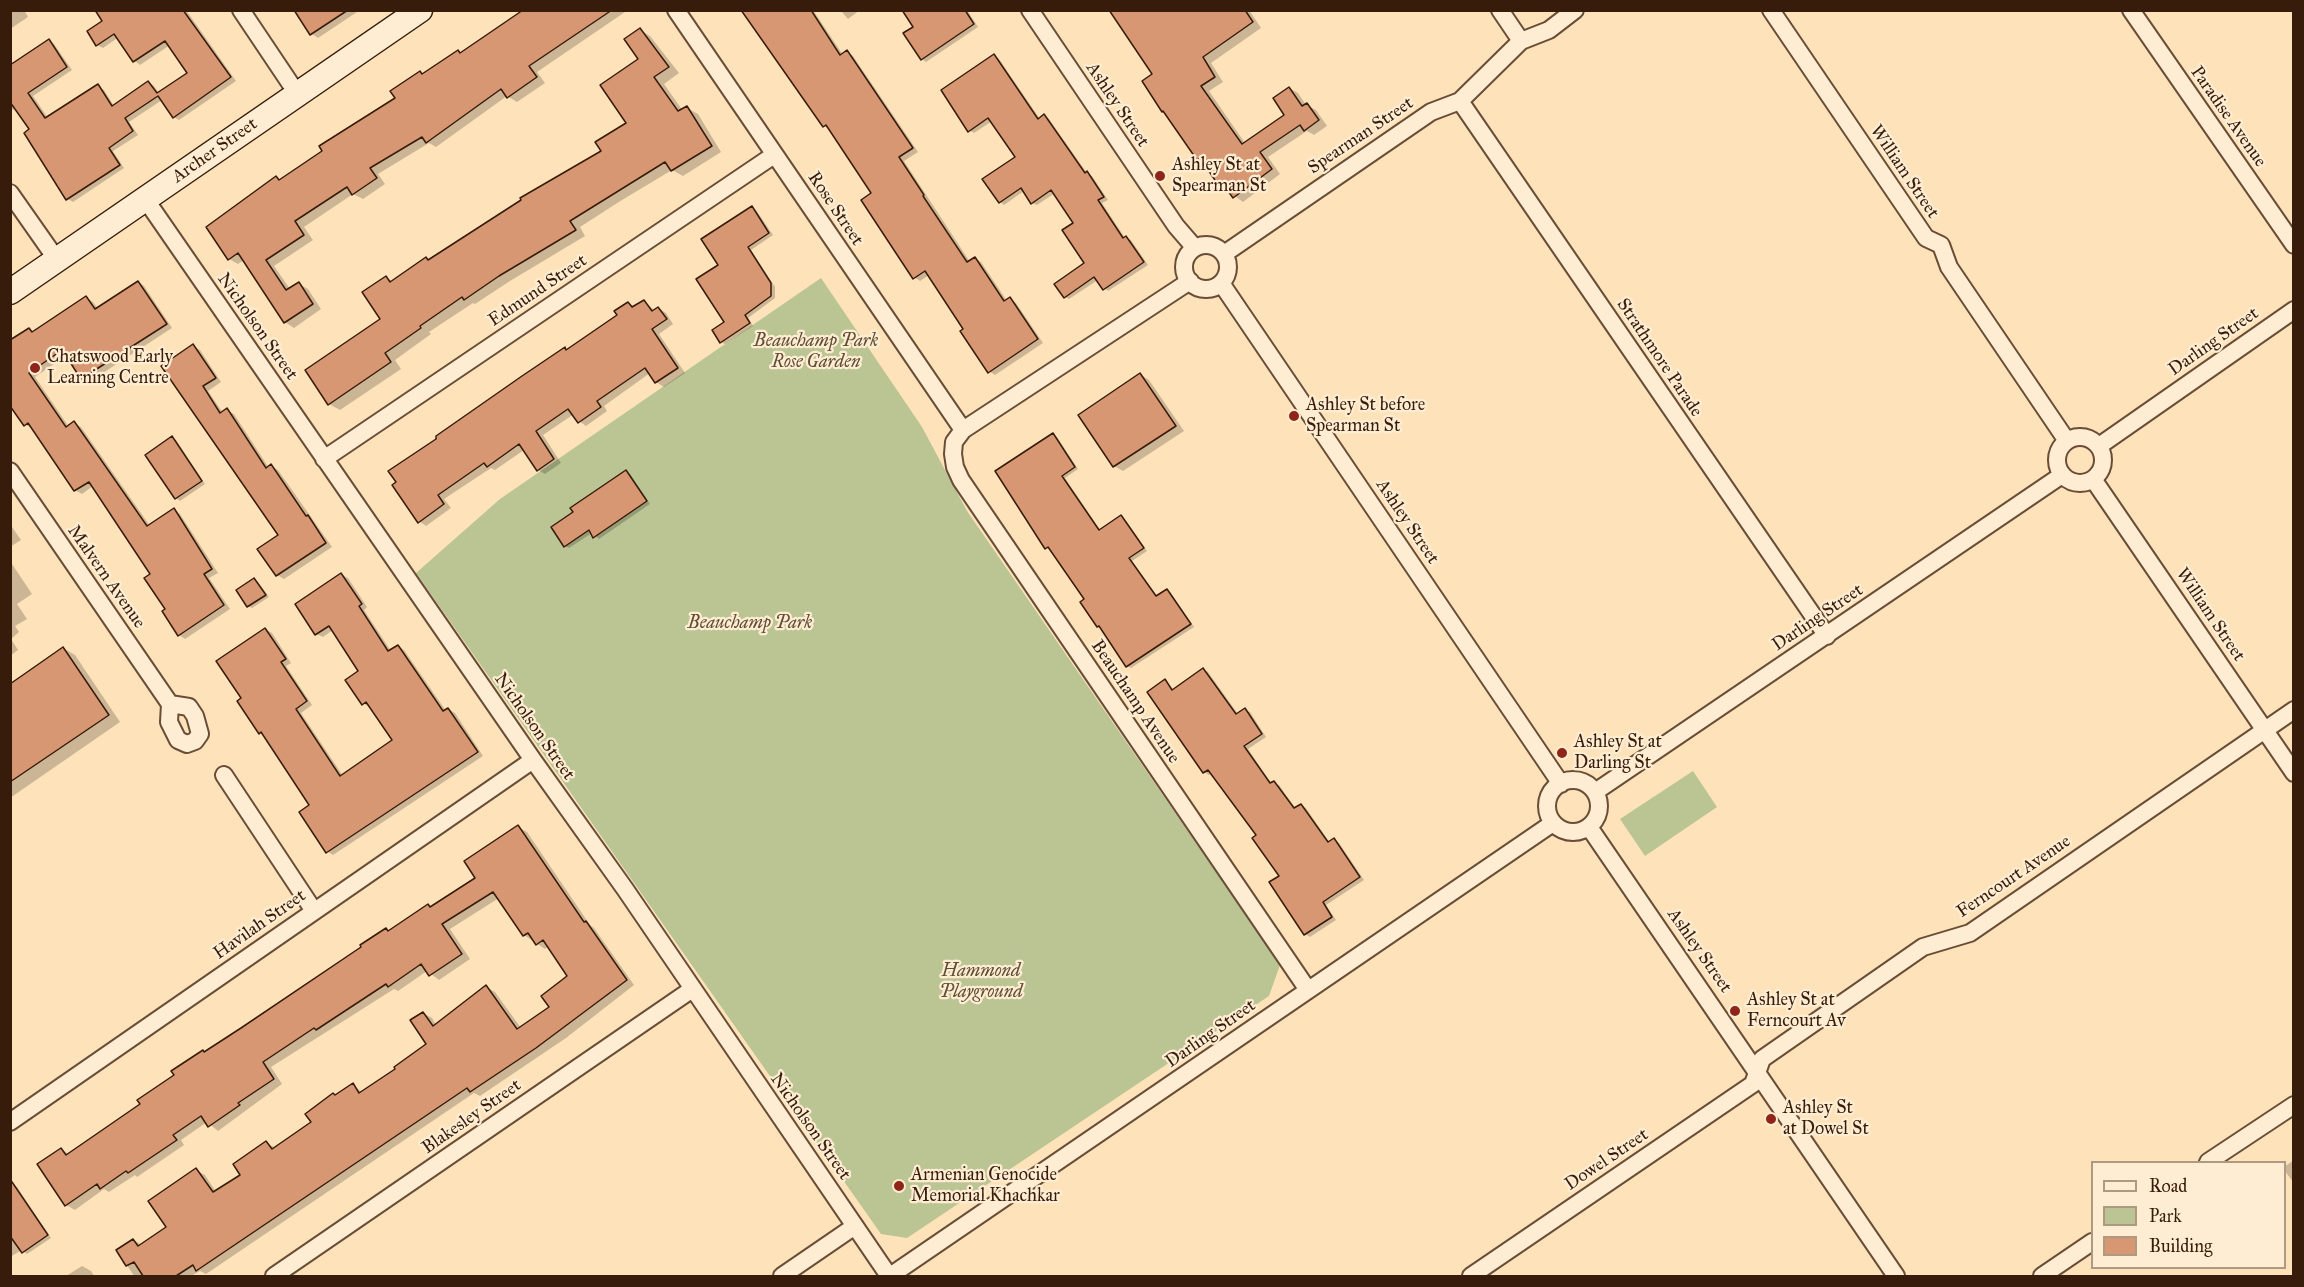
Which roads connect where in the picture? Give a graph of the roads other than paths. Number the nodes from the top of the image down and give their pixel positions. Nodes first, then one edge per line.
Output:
1 (241, 10) edge
2 (420, 10) edge
3 (676, 10) edge
4 (1030, 10) edge
5 (1500, 10) edge
6 (1575, 10) edge
7 (1771, 10) edge
8 (2131, 10) edge
9 (1521, 41) junction
10 (298, 95) junction
11 (1460, 101) junction
12 (774, 155) junction
13 (10, 193) edge
14 (146, 200) junction
15 (2294, 245) edge
16 (1195, 248) junction
17 (1224, 254) junction
18 (57, 260) junction
19 (1190, 281) junction
20 (1221, 283) junction
21 (10, 292) edge
22 (2294, 310) edge
23 (963, 430) junction
24 (2067, 441) junction
25 (2099, 446) junction
26 (324, 459) junction
27 (10, 471) edge
28 (2062, 475) junction
29 (2093, 479) junction
30 (1827, 636) junction
31 (170, 704) dead end
32 (2294, 710) edge
33 (2264, 730) junction
34 (533, 760) junction
35 (2294, 773) edge
36 (224, 775) dead end
37 (1561, 784) junction
38 (1595, 792) junction
39 (1553, 823) junction
40 (1589, 827) junction
41 (314, 911) junction
42 (691, 990) junction
43 (1308, 990) junction
44 (1758, 1071) junction
45 (2294, 1105) edge
46 (10, 1122) edge
47 (2210, 1161) edge
48 (855, 1226) junction
49 (2091, 1243) edge
50 (274, 1276) edge
51 (782, 1276) edge
52 (890, 1276) edge
53 (1471, 1276) edge
54 (1896, 1276) edge
55 (2042, 1276) edge

1 - 10 street
2 - 10 main road, Archer Street
3 - 12 street, Rose Street
4 - 16 street, Ashley Street
5 - 9 street
6 - 9 street, Spearman Street
7 - 24 street, William Street
8 - 15 street, Paradise Avenue
9 - 11 street, Spearman Street
10 - 14 main road, Archer Street
11 - 17 street, Spearman Street
11 - 30 street, Strathmore Parade
12 - 23 street, Rose Street
12 - 26 street, Edmund Street
13 - 18 street
14 - 18 main road, Archer Street
14 - 26 street, Nicholson Street
16 - 17 street
16 - 19 street
17 - 20 street
18 - 21 main road, Archer Street
19 - 20 street
19 - 23 street
20 - 37 street, Ashley Street
22 - 25 street, Darling Street
23 - 43 street, Beauchamp Avenue
24 - 25 street
24 - 28 street
25 - 29 street
26 - 34 street, Nicholson Street
27 - 31 street, Malvern Avenue
28 - 29 street
28 - 30 street, Darling Street
29 - 33 street, William Street
30 - 38 street, Darling Street
32 - 33 street, Ferncourt Avenue
33 - 35 street, William Street
33 - 44 street, Ferncourt Avenue
34 - 41 street, Havilah Street
34 - 42 street, Nicholson Street
36 - 41 street
37 - 38 street
37 - 39 street
38 - 40 street
39 - 40 street
39 - 43 street, Darling Street
40 - 44 street, Ashley Street
41 - 46 street, Havilah Street
42 - 48 street, Nicholson Street
42 - 50 street, Blakesley Street
43 - 52 street, Darling Street
44 - 53 street, Dowel Street
44 - 54 street, Ashley Street
45 - 47 street
48 - 51 street
48 - 52 street, Nicholson Street
49 - 55 street

